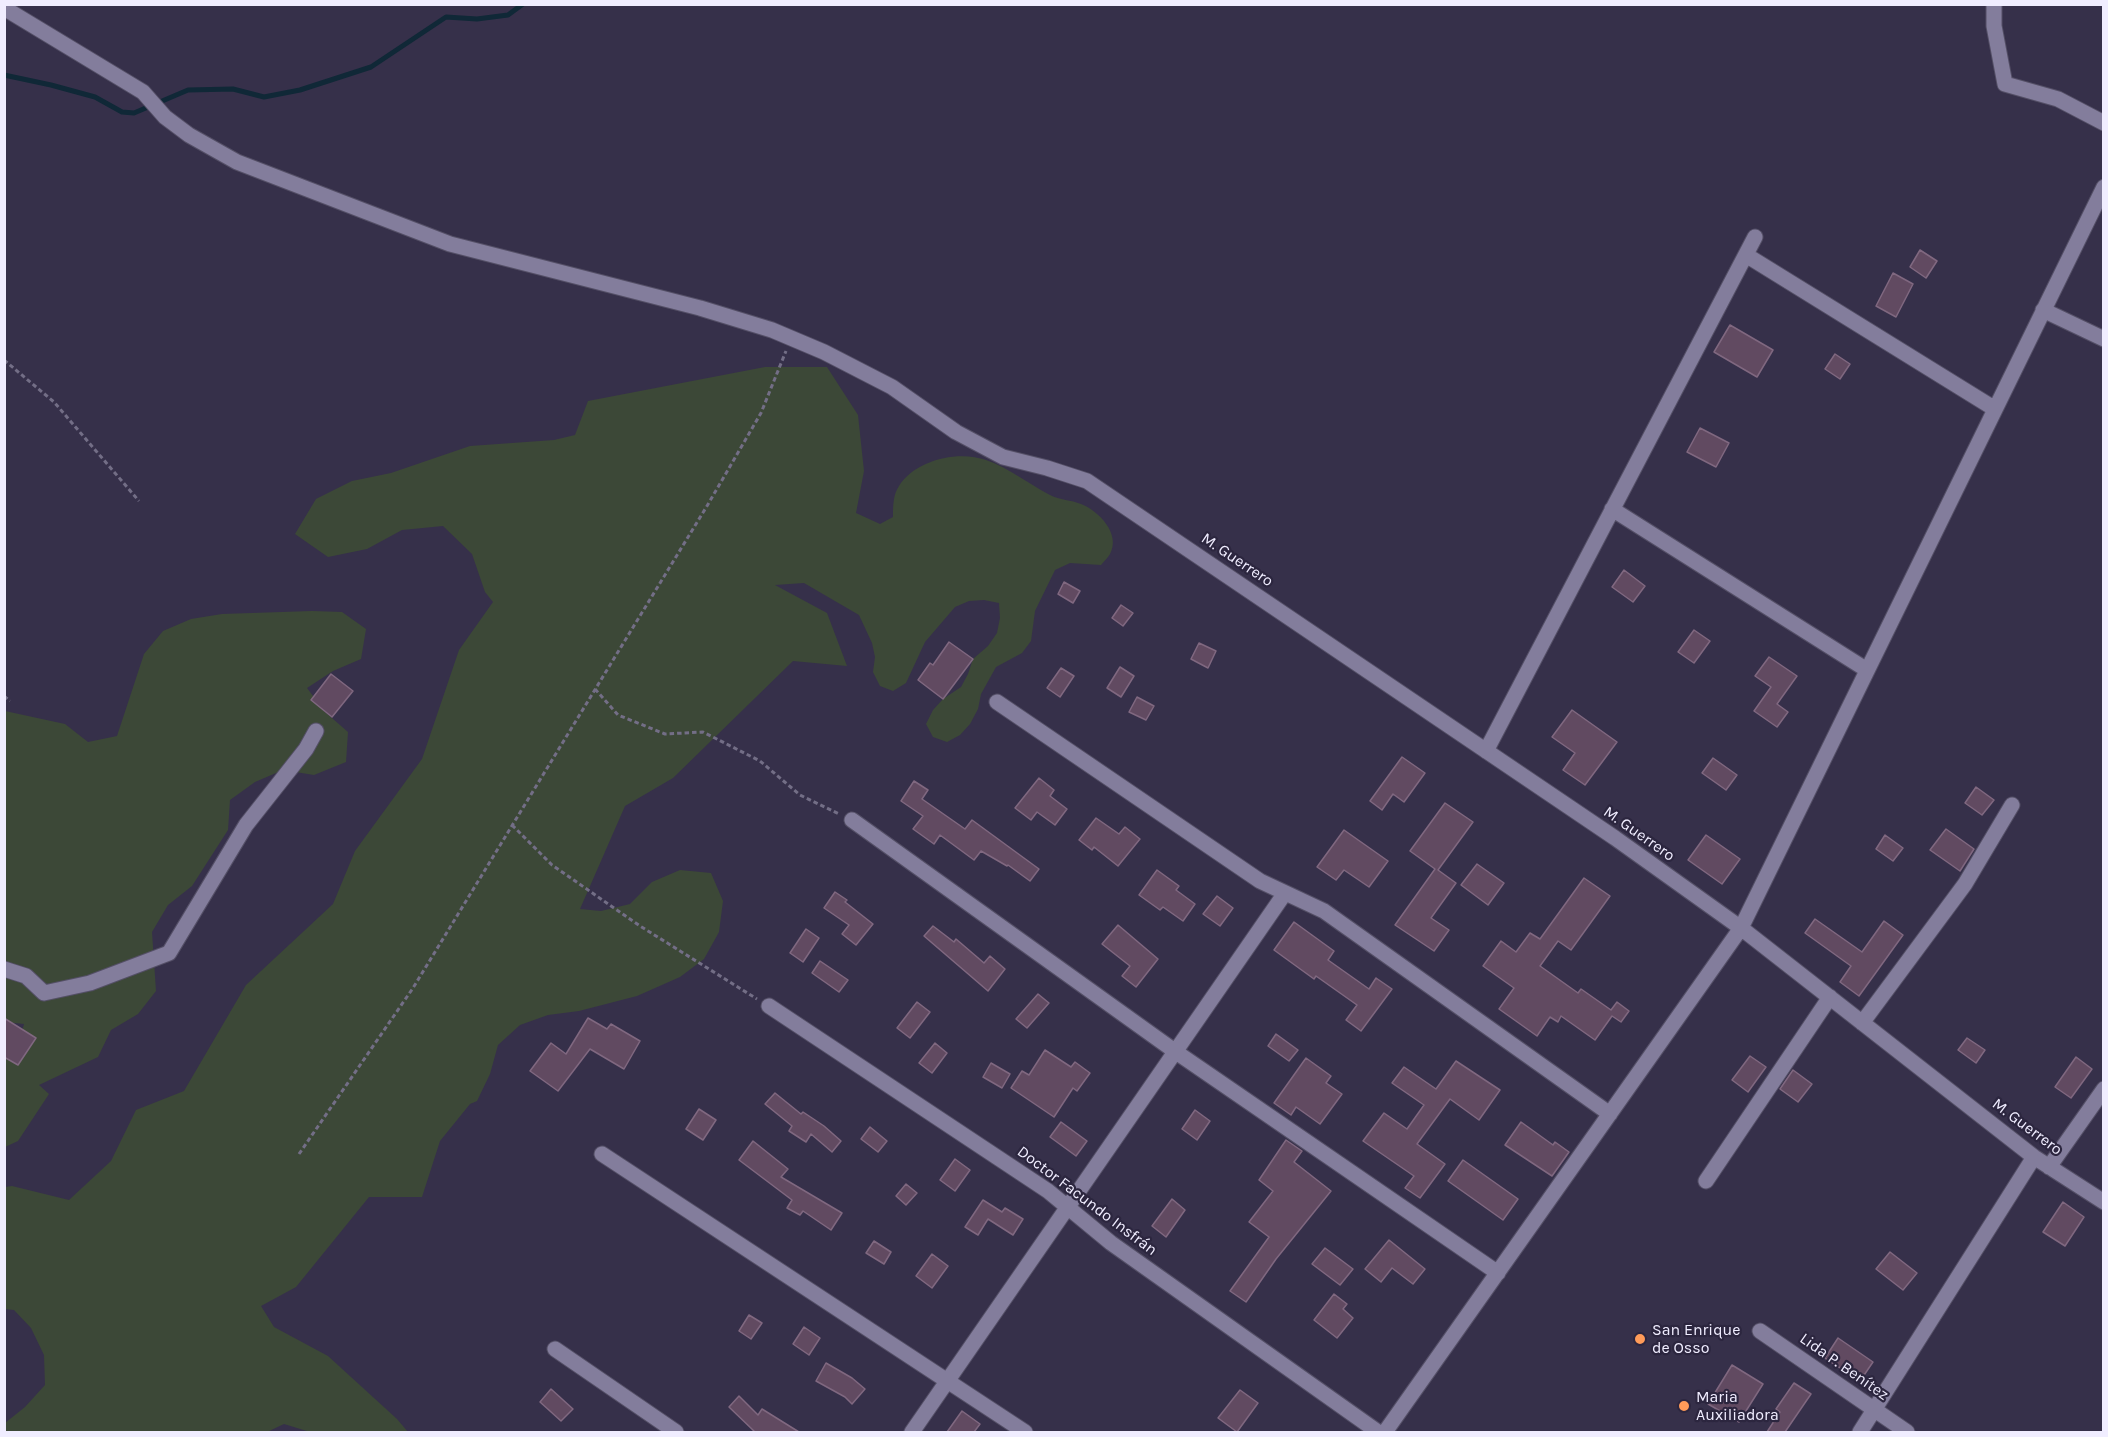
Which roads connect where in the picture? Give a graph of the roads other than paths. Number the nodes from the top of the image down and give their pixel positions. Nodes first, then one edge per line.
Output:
1 (1994, 4) edge
2 (4, 8) edge
3 (2103, 123) edge
4 (2103, 187) edge
5 (1755, 237) dead end
6 (1746, 255) junction
7 (2043, 310) junction
8 (2103, 339) edge
9 (1995, 409) junction
10 (1612, 509) junction
11 (1867, 670) junction
12 (997, 702) dead end
13 (316, 731) dead end
14 (1486, 751) junction
15 (2012, 805) dead end
16 (852, 820) road end
17 (1285, 893) junction
18 (1741, 928) junction
19 (4, 969) edge
20 (1830, 997) junction
21 (769, 1006) road end
22 (1862, 1023) junction
23 (1176, 1052) junction
24 (2103, 1089) edge
25 (1610, 1114) junction
26 (602, 1154) dead end
27 (2034, 1156) junction
28 (2049, 1167) junction
29 (1706, 1181) dead end
30 (2103, 1202) edge
31 (1068, 1207) junction
32 (1498, 1273) junction
33 (1760, 1331) dead end
34 (555, 1349) dead end
35 (947, 1381) junction
36 (1875, 1410) junction
37 (676, 1432) edge
38 (912, 1432) edge
39 (1025, 1432) edge
40 (1378, 1432) edge
41 (1385, 1432) edge
42 (1860, 1432) edge
43 (1907, 1432) edge

1 - 3 street
2 - 14 street, M. Guerrero
4 - 7 street
5 - 6 street
6 - 9 street
6 - 10 street
7 - 8 street
7 - 9 street
9 - 11 street
10 - 11 street
10 - 14 street
11 - 18 street
12 - 17 street
13 - 19 street
14 - 18 street, M. Guerrero
15 - 22 street
16 - 23 street
17 - 23 street
17 - 25 street
18 - 20 street, M. Guerrero
18 - 25 street
20 - 22 street, M. Guerrero
20 - 29 street
21 - 31 street, Doctor Facundo Insfrán
22 - 27 street, M. Guerrero
23 - 31 street
23 - 32 street
24 - 28 street
25 - 32 street
26 - 35 street
27 - 28 street, M. Guerrero
27 - 36 street
28 - 30 street, M. Guerrero
31 - 35 street
31 - 40 street, Doctor Facundo Insfrán
32 - 41 street
33 - 36 street, Lida P. Benítez
34 - 37 street
35 - 38 street
35 - 39 street
36 - 42 street
36 - 43 street, Lida P. Benítez

